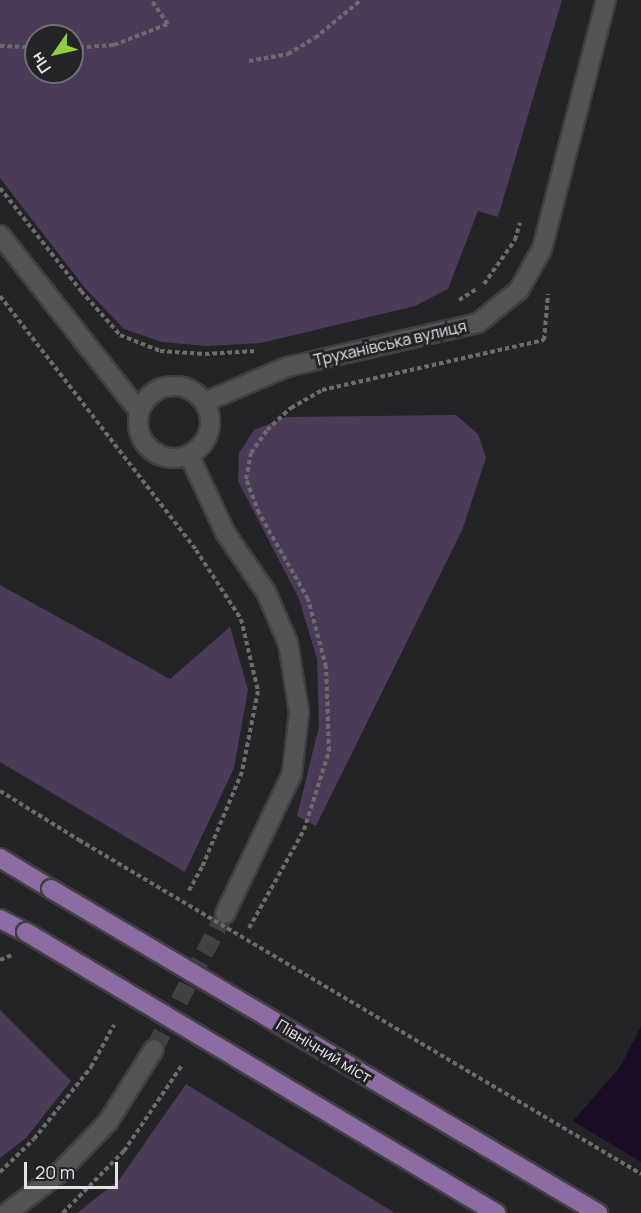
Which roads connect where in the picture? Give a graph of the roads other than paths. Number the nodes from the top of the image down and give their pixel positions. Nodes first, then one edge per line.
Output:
1 (606, 0) edge
2 (0, 235) edge
3 (205, 402) junction
4 (139, 411) junction
5 (189, 455) junction
6 (0, 858) edge
7 (225, 914) tunnel mouth
8 (0, 918) edge
9 (154, 1049) tunnel mouth
10 (7, 1213) edge
11 (496, 1213) edge
12 (598, 1213) edge

1 - 3 street, Труханівська вулиця
2 - 4 street
3 - 4 street
3 - 5 street
4 - 5 street
5 - 7 street
6 - 12 main road, Північний міст, bridge
8 - 11 main road, bridge
9 - 10 street

